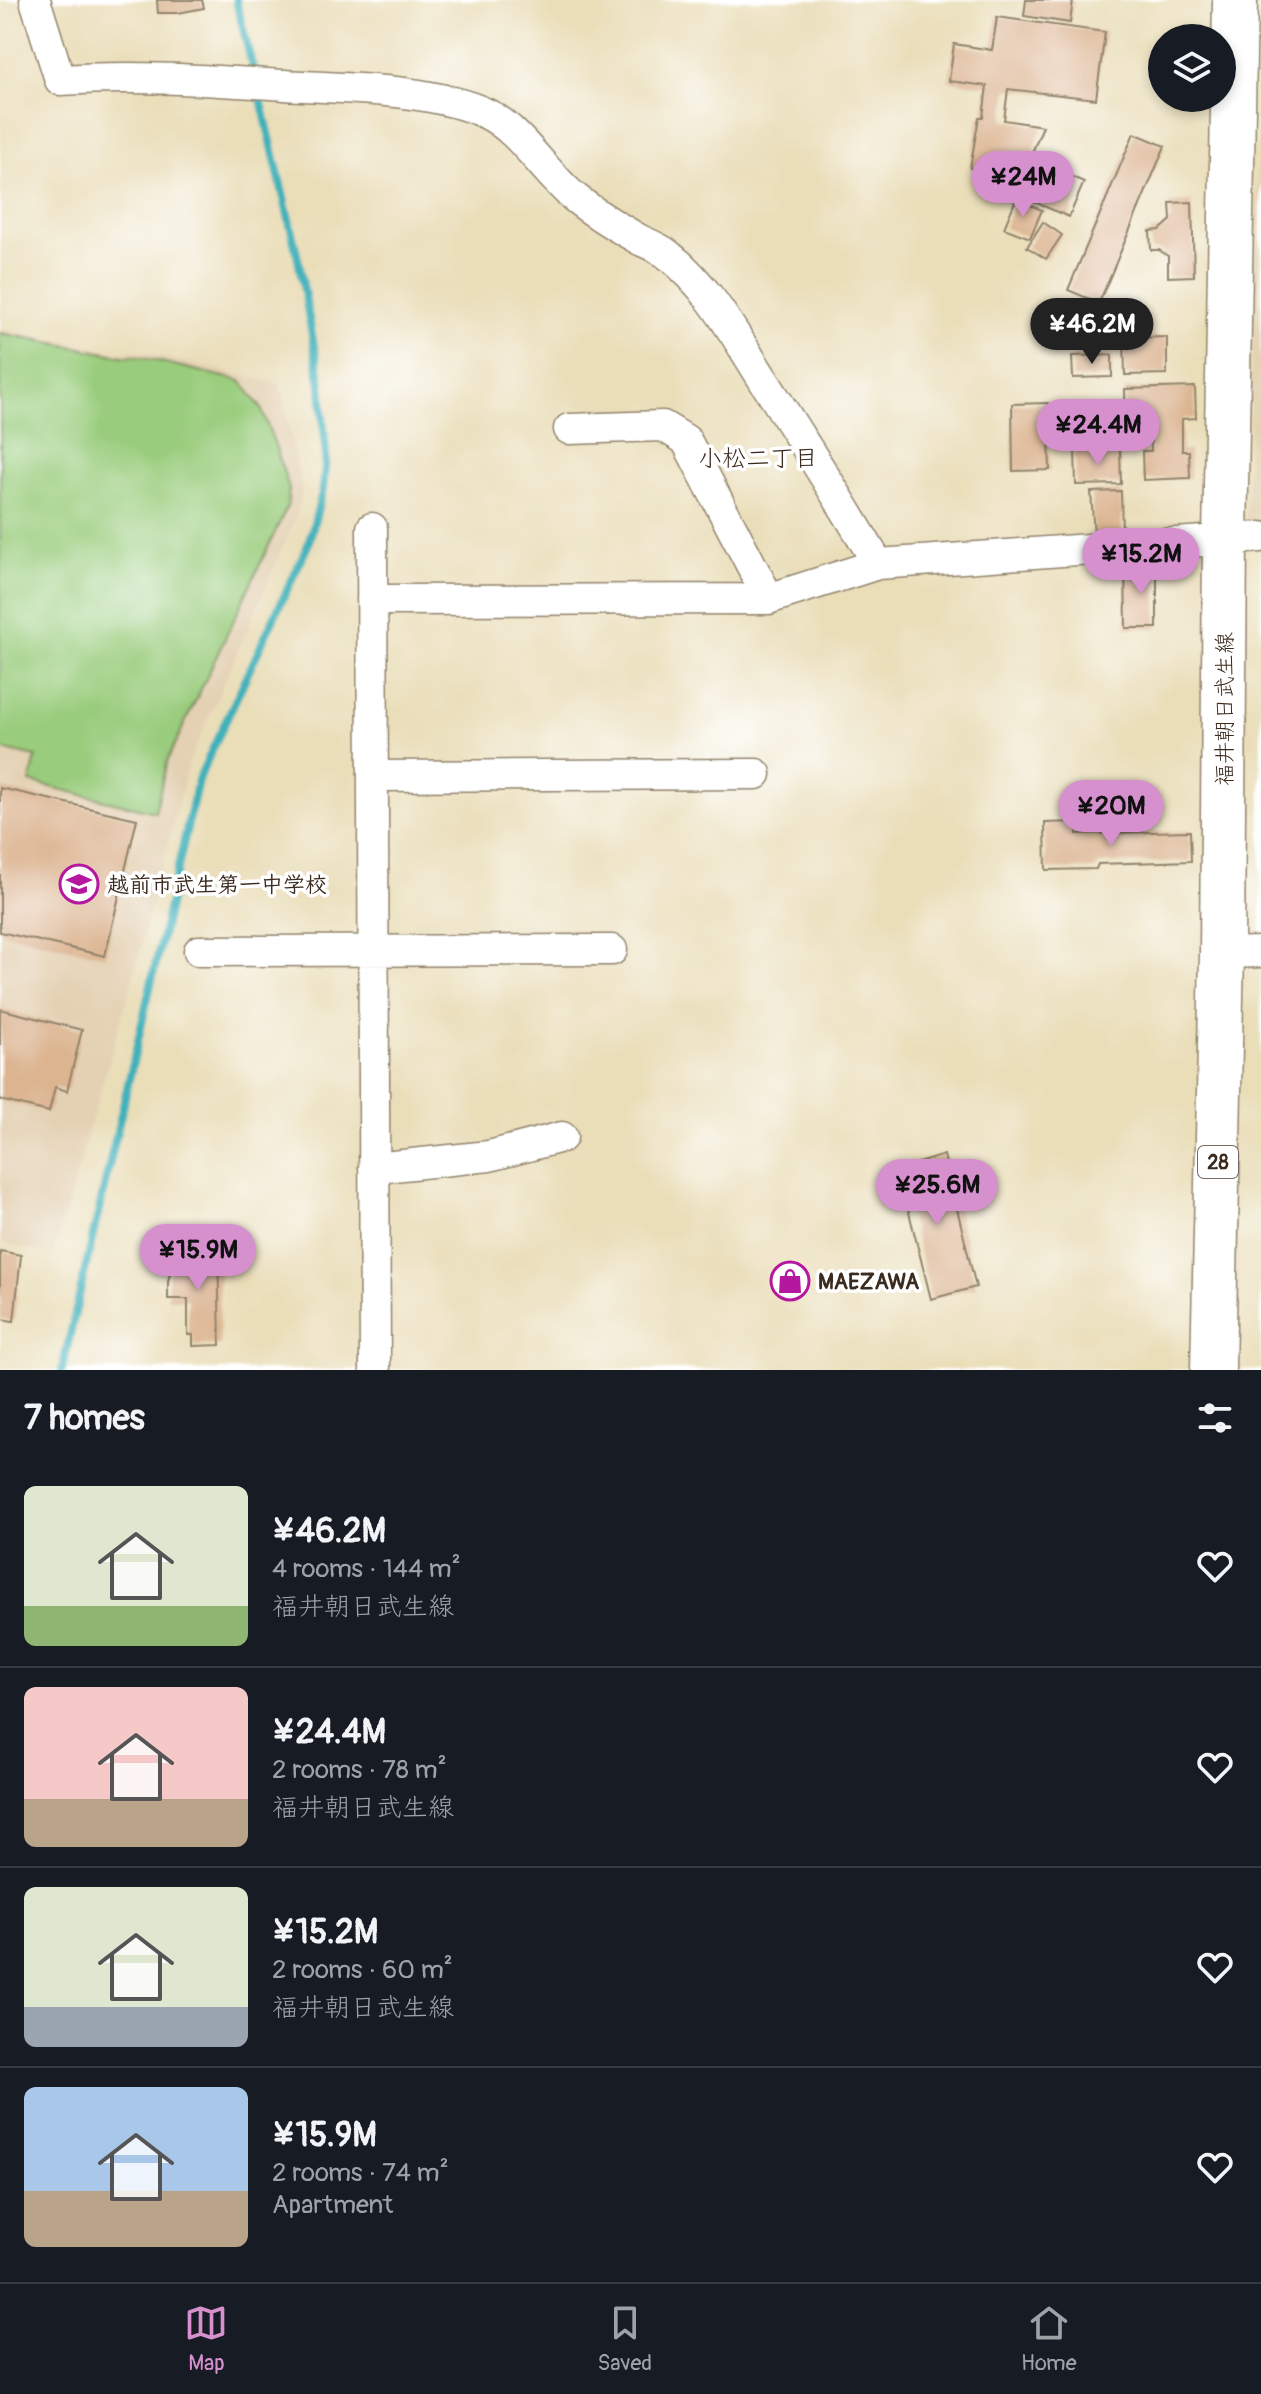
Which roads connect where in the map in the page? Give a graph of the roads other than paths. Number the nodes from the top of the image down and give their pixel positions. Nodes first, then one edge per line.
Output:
1 (35, 0) edge
2 (1235, 0) edge
3 (569, 429) dead end
4 (372, 528) dead end
5 (1243, 538) edge
6 (878, 564) junction
7 (769, 599) junction
8 (372, 600) junction
9 (756, 774) dead end
10 (373, 776) junction
11 (612, 950) dead end
12 (199, 951) dead end
13 (373, 951) junction
14 (1242, 952) edge
15 (562, 1137) dead end
16 (374, 1168) junction
17 (375, 1370) edge
18 (1213, 1370) edge

1 - 6 street
2 - 5 main road, 福井朝日武生線 / 28
3 - 7 street
4 - 8 street
5 - 6 street
5 - 14 main road, 福井朝日武生線 / 28
6 - 7 street
7 - 8 street
8 - 10 street
9 - 10 street
10 - 13 street
11 - 13 street
12 - 13 street
13 - 16 street
14 - 18 main road, 福井朝日武生線 / 28
15 - 16 street
16 - 17 street

